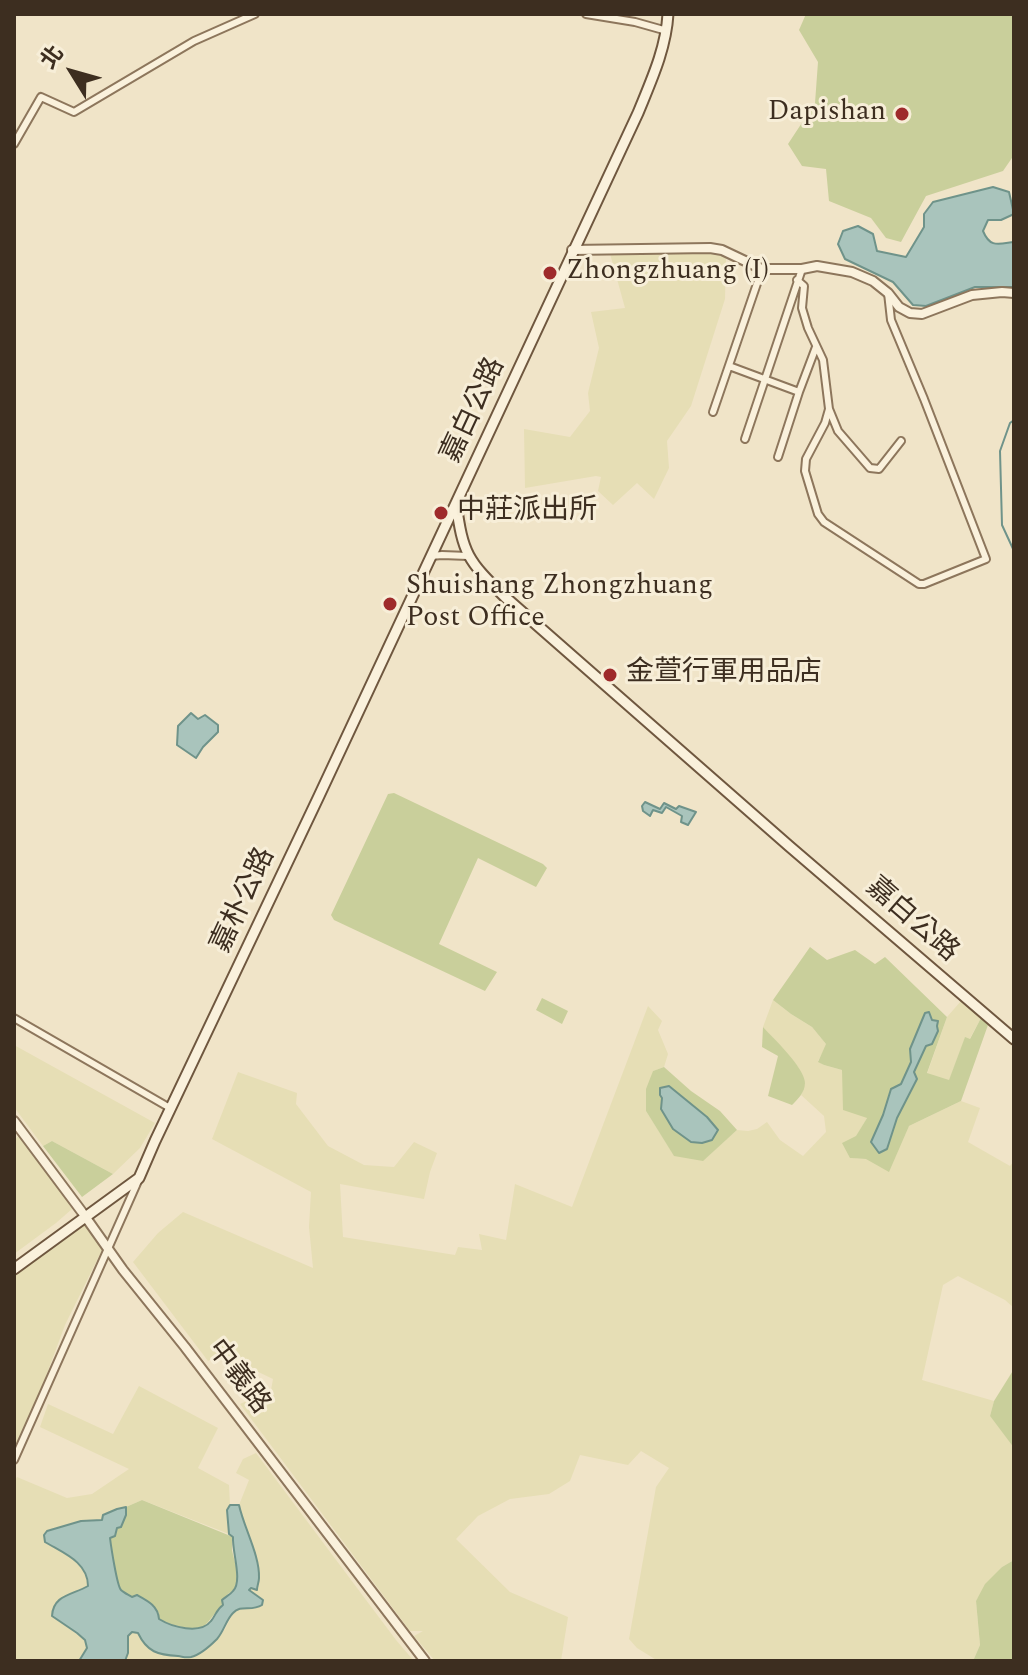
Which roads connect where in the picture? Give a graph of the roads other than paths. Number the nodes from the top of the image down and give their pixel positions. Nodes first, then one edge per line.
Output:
1 (255, 14) edge
2 (586, 14) edge
3 (668, 14) edge
4 (667, 31) junction
5 (14, 144) edge
6 (572, 250) junction
7 (762, 269) junction
8 (802, 269) junction
9 (797, 280) junction
10 (888, 293) junction
11 (1014, 293) edge
12 (816, 346) junction
13 (729, 366) junction
14 (765, 379) junction
15 (799, 392) junction
16 (829, 409) junction
17 (713, 412) dead end
18 (745, 439) dead end
19 (901, 441) dead end
20 (778, 457) dead end
21 (456, 503) junction
22 (431, 556) junction
23 (468, 556) junction
24 (14, 1018) edge
25 (1014, 1039) edge
26 (170, 1108) junction
27 (14, 1121) edge
28 (139, 1178) junction
29 (86, 1217) junction
30 (107, 1247) junction
31 (14, 1269) edge
32 (14, 1460) edge
33 (425, 1661) edge

1 - 5 street
2 - 4 street
3 - 4 main road, 嘉白公路
4 - 6 main road, 嘉白公路
6 - 7 street
6 - 21 main road, 嘉白公路
7 - 8 street
7 - 13 street
8 - 9 street
8 - 10 street
9 - 12 street
9 - 14 street
10 - 11 street
10 - 16 street
12 - 15 street
12 - 16 street
13 - 14 street
13 - 17 street
14 - 15 street
14 - 18 street
15 - 20 street
16 - 19 street
21 - 22 main road, 嘉朴公路
21 - 23 main road, 嘉白公路
22 - 23 street
22 - 26 main road, 嘉朴公路
23 - 25 main road, 嘉白公路
24 - 26 street
26 - 28 main road, 嘉朴公路
27 - 29 street, 中義路
28 - 29 main road, 嘉朴公路
28 - 30 street
29 - 30 street, 中義路
29 - 31 main road, 嘉朴公路
30 - 32 street
30 - 33 street, 中義路

